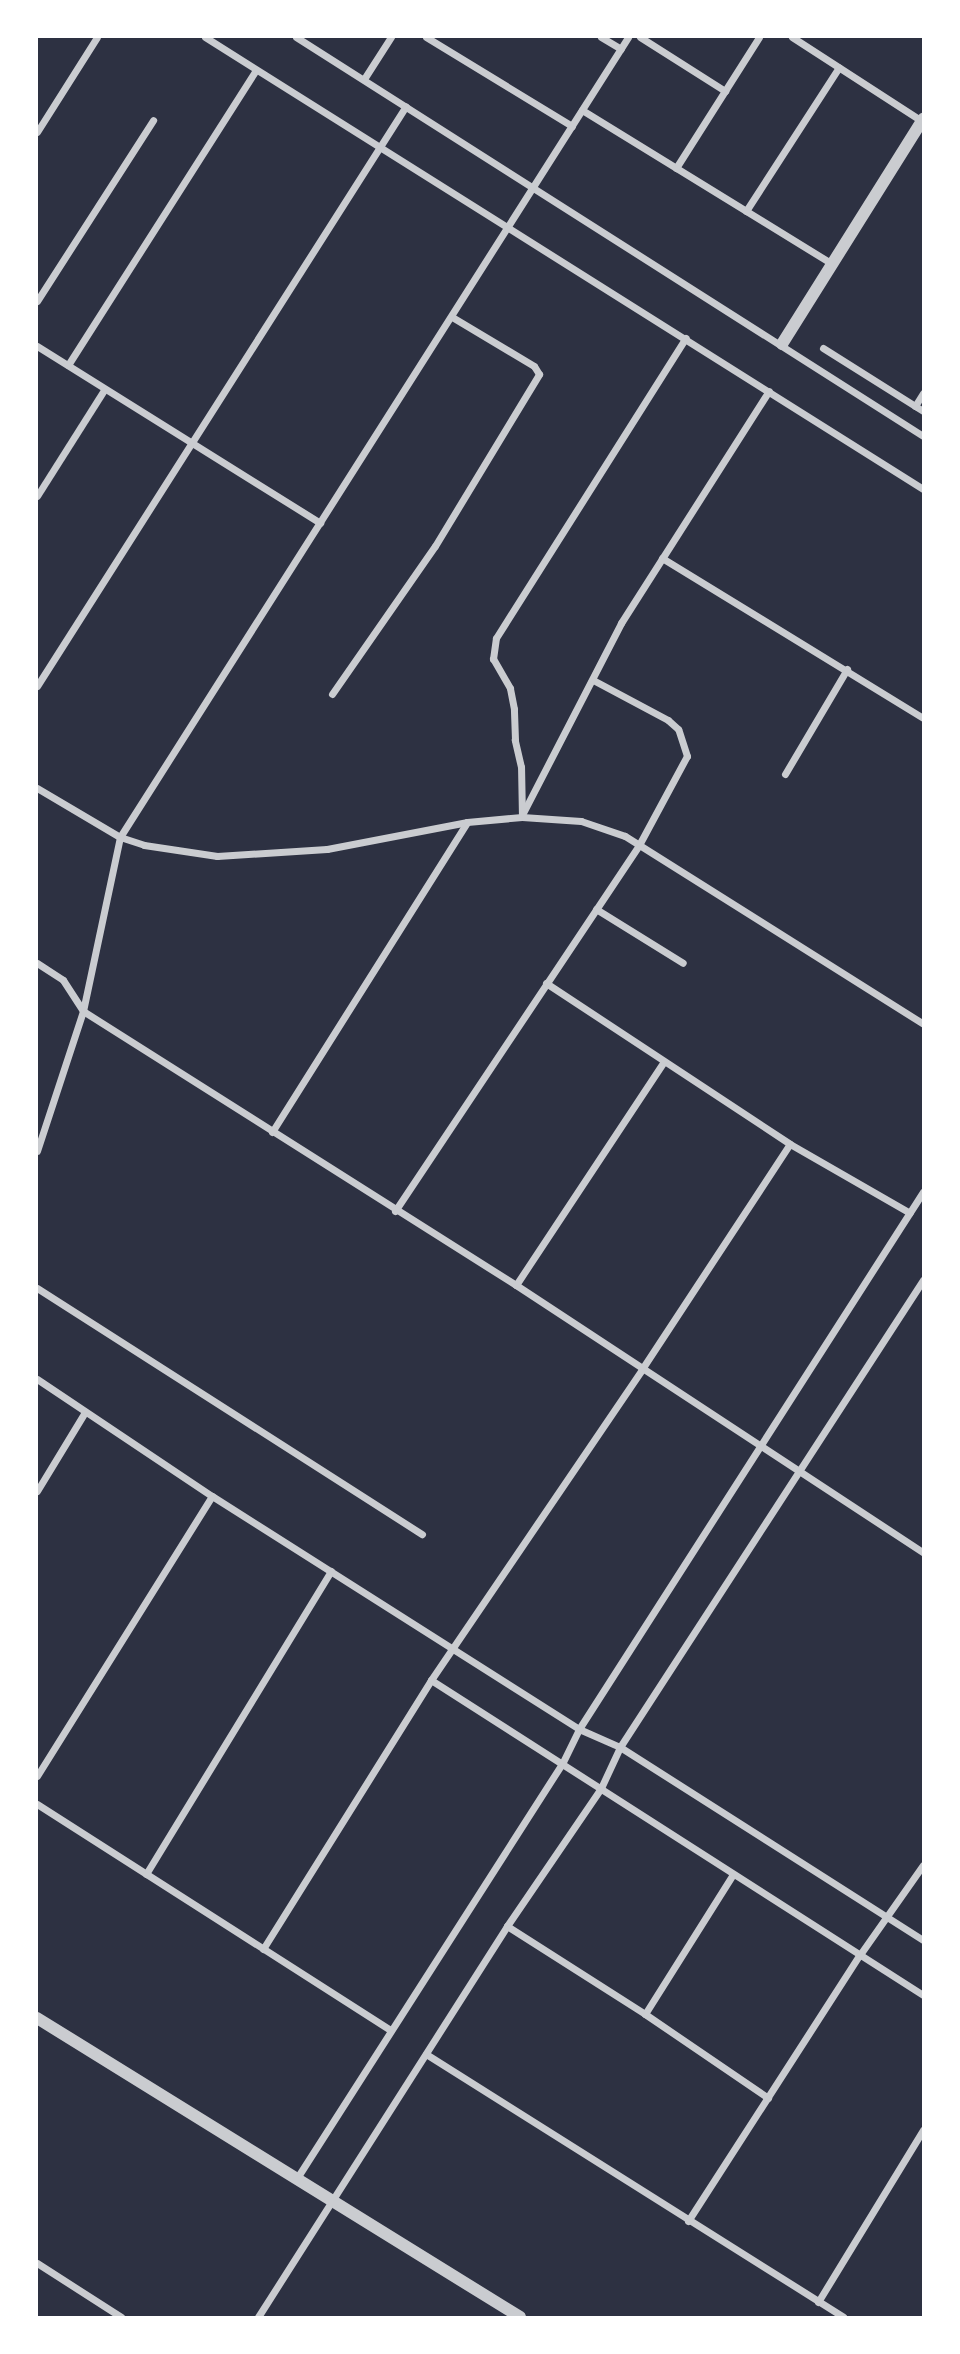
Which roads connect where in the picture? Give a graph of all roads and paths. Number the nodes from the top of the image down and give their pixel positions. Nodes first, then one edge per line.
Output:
1 (97, 37) edge
2 (205, 37) edge
3 (296, 37) edge
4 (391, 37) edge
5 (426, 37) edge
6 (601, 37) edge
7 (628, 37) edge
8 (640, 37) edge
9 (759, 37) edge
10 (792, 37) edge
11 (621, 49) junction
12 (839, 67) junction
13 (256, 70) junction
14 (364, 79) junction
15 (725, 91) junction
16 (406, 106) junction
17 (582, 110) junction
18 (153, 120) dead end
19 (923, 120) edge
20 (572, 126) junction
21 (37, 132) edge
22 (380, 146) junction
23 (676, 168) junction
24 (533, 189) junction
25 (746, 211) junction
26 (509, 227) junction
27 (832, 264) junction
28 (37, 302) edge
29 (452, 317) junction
30 (686, 338) junction
31 (782, 344) junction
32 (37, 346) edge
33 (823, 348) dead end
34 (68, 365) junction
35 (104, 390) junction
36 (769, 391) junction
37 (923, 393) edge
38 (915, 406) junction
39 (923, 411) edge
40 (923, 436) edge
41 (192, 445) junction
42 (923, 489) edge
43 (37, 496) edge
44 (320, 523) junction
45 (662, 558) junction
46 (847, 669) junction
47 (593, 680) junction
48 (37, 686) edge
49 (332, 694) dead end
50 (923, 718) edge
51 (785, 774) dead end
52 (37, 788) edge
53 (522, 817) junction
54 (467, 822) junction
55 (120, 837) junction
56 (639, 845) junction
57 (596, 909) junction
58 (37, 963) edge
59 (683, 963) dead end
60 (546, 983) junction
61 (83, 1011) junction
62 (923, 1024) edge
63 (664, 1061) junction
64 (272, 1132) junction
65 (790, 1144) junction
66 (37, 1151) edge
67 (923, 1192) edge
68 (396, 1211) junction
69 (910, 1213) junction
70 (923, 1280) edge
71 (516, 1285) junction
72 (37, 1288) edge
73 (642, 1369) junction
74 (37, 1380) edge
75 (85, 1412) junction
76 (760, 1445) junction
77 (799, 1470) junction
78 (37, 1491) edge
79 (212, 1496) junction
80 (422, 1534) dead end
81 (923, 1552) edge
82 (331, 1571) junction
83 (454, 1648) junction
84 (431, 1680) junction
85 (579, 1729) junction
86 (620, 1747) junction
87 (562, 1764) junction
88 (37, 1776) edge
89 (601, 1788) junction
90 (37, 1804) edge
91 (923, 1865) edge
92 (146, 1874) junction
93 (733, 1874) junction
94 (890, 1917) junction
95 (507, 1926) junction
96 (923, 1940) edge
97 (263, 1949) junction
98 (859, 1956) junction
99 (923, 1995) edge
100 (645, 2014) junction
101 (37, 2018) edge
102 (390, 2030) junction
103 (426, 2053) junction
104 (768, 2098) junction
105 (923, 2130) edge
106 (298, 2178) junction
107 (330, 2202) junction
108 (688, 2221) junction
109 (37, 2263) edge
110 (818, 2302) junction
111 (121, 2317) edge
112 (258, 2317) edge
113 (520, 2317) edge
114 (843, 2317) edge

1 - 21 street
2 - 13 street
3 - 14 street
4 - 14 street
5 - 20 street
6 - 11 street
7 - 11 street
8 - 15 street
9 - 15 street
10 - 12 street
11 - 17 street
12 - 19 street
12 - 25 street
13 - 22 street
13 - 34 street
14 - 16 street
15 - 23 street
16 - 22 street
16 - 24 street
17 - 20 street
17 - 23 street
18 - 28 street
19 - 27 street
20 - 24 street
22 - 26 street
22 - 41 street
23 - 25 street
24 - 26 street
24 - 31 street
25 - 27 street
26 - 29 street
26 - 30 street
27 - 31 street
29 - 44 street
29 - 49 street
30 - 36 street
30 - 53 street
31 - 40 street
32 - 34 street
33 - 38 street
34 - 35 street
35 - 41 street
35 - 43 street
36 - 42 street
36 - 45 street
37 - 38 street
38 - 39 street
41 - 44 street
41 - 48 street
44 - 55 street
45 - 46 street
45 - 47 street
46 - 50 street
46 - 51 street
47 - 53 street
47 - 56 street
52 - 55 street
53 - 54 street
53 - 56 street
54 - 55 street
54 - 64 street
55 - 61 street
56 - 57 street
56 - 62 street
57 - 59 street
57 - 60 street
58 - 61 street
60 - 63 street
60 - 68 street
61 - 64 street
61 - 66 street
63 - 65 street
63 - 71 street
64 - 68 street
65 - 69 street
65 - 73 street
67 - 69 street
68 - 71 street
69 - 76 street
70 - 77 street
71 - 73 street
72 - 80 street
73 - 76 street
73 - 83 street
74 - 75 street
75 - 78 street
75 - 79 street
76 - 77 street
76 - 85 street
77 - 81 street
77 - 86 street
79 - 82 street
79 - 88 street
82 - 83 street
82 - 92 street
83 - 84 street
83 - 85 street
84 - 87 street
84 - 97 street
85 - 86 street
85 - 87 street
86 - 89 street
86 - 94 street
87 - 89 street
87 - 102 street
89 - 93 street
89 - 95 street
90 - 92 street
91 - 94 street
92 - 97 street
93 - 98 street
93 - 100 street
94 - 96 street
94 - 98 street
95 - 100 street
95 - 103 street
97 - 102 street
98 - 99 street
98 - 104 street
100 - 104 street
101 - 106 street
102 - 106 street
103 - 107 street
103 - 108 street
104 - 108 street
105 - 110 street
106 - 107 street
107 - 112 street
107 - 113 street
108 - 110 street
109 - 111 street
110 - 114 street

